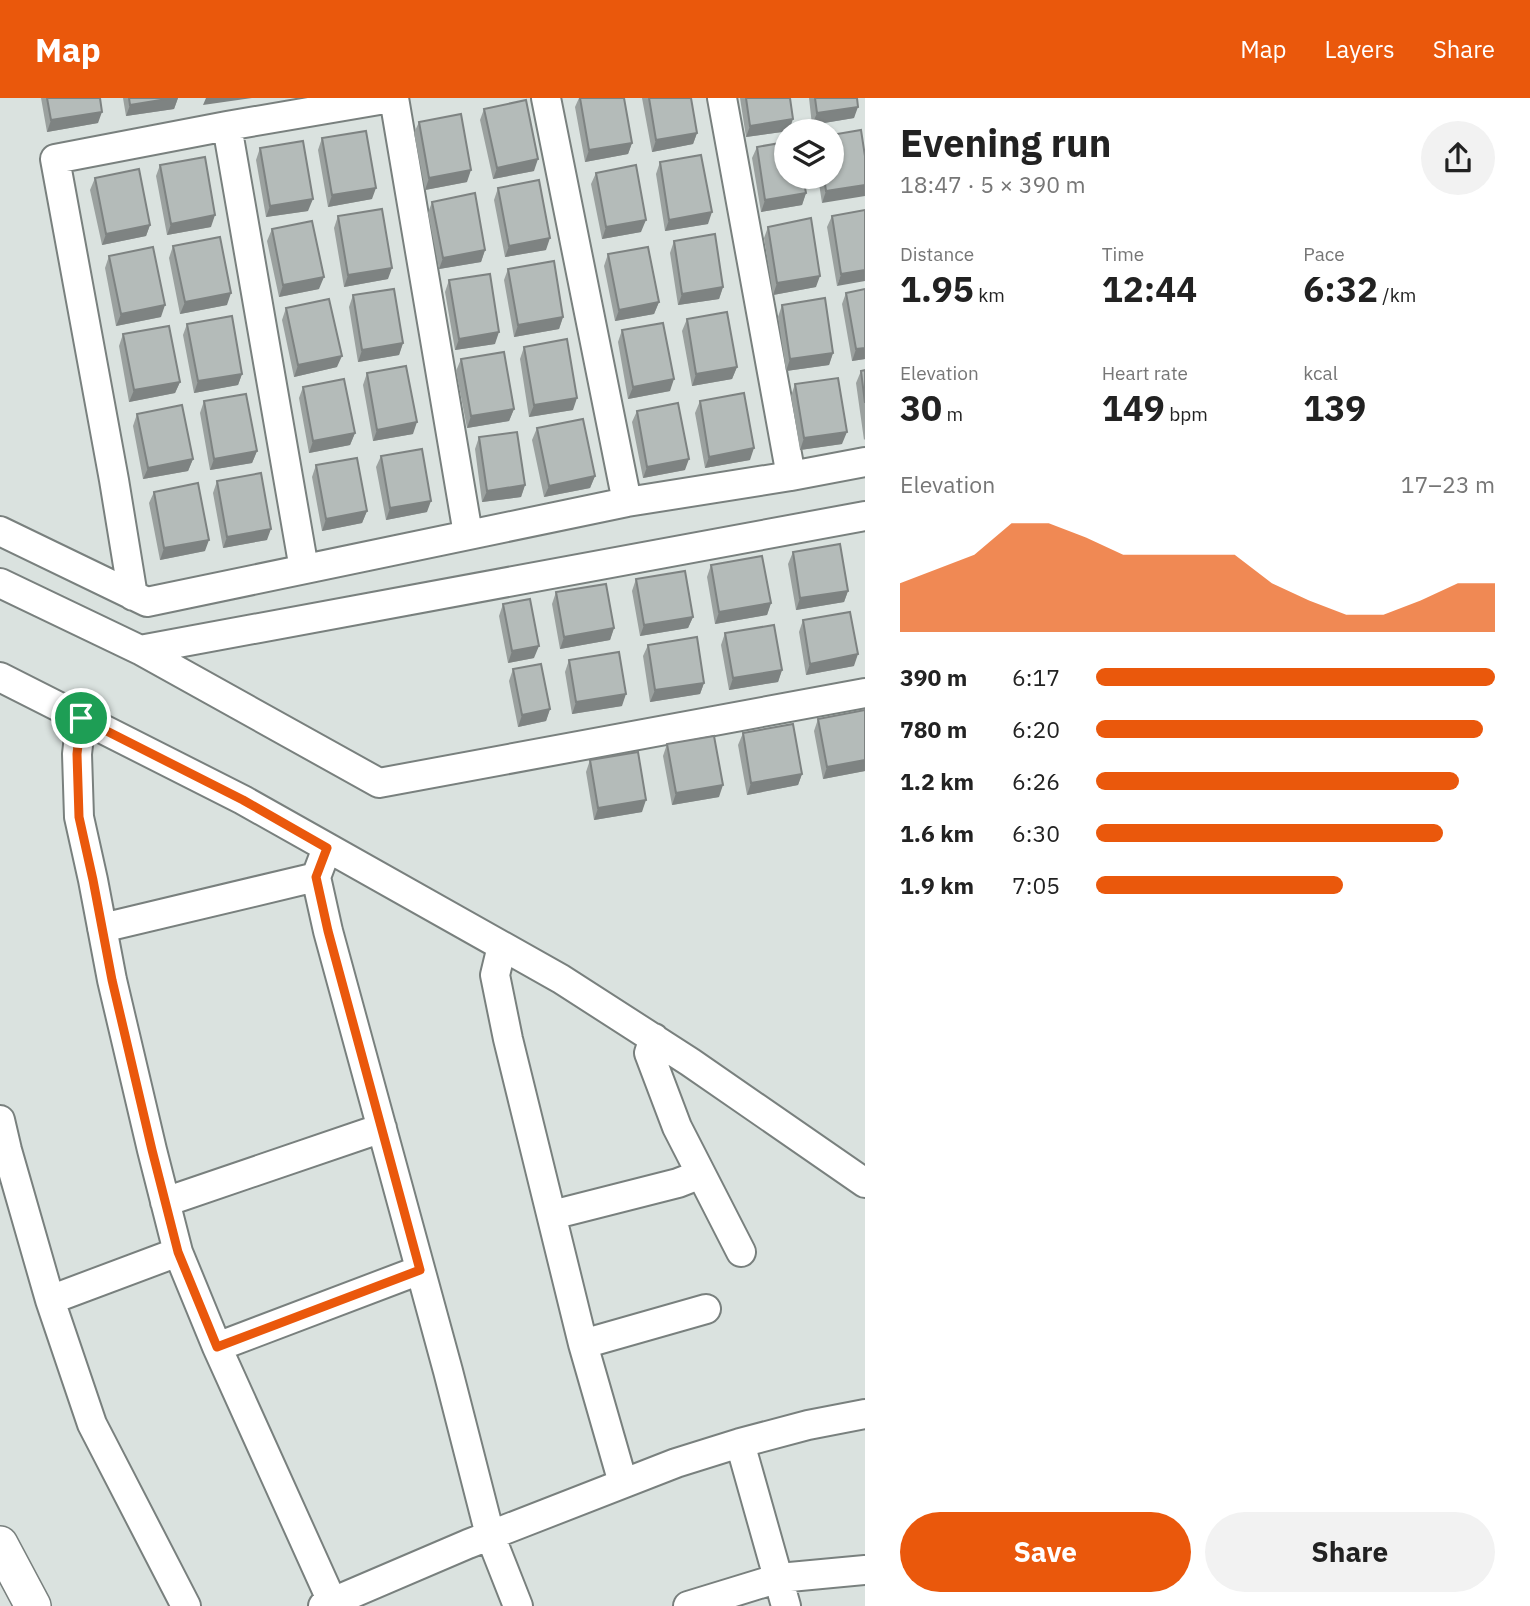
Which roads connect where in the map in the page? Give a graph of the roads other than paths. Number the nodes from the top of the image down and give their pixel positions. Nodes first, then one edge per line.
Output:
1 (392, 98) edge
2 (546, 98) edge
3 (722, 98) edge
4 (228, 126) junction
5 (865, 462) edge
6 (791, 476) junction
7 (627, 502) junction
8 (865, 516) edge
9 (0, 531) edge
10 (468, 534) junction
11 (304, 569) junction
12 (0, 583) edge
13 (133, 596) junction
14 (140, 650) junction
15 (0, 677) edge
16 (865, 693) edge
17 (81, 718) junction
18 (327, 848) junction
19 (316, 877) junction
20 (102, 928) junction
21 (502, 946) junction
22 (654, 1038) junction
23 (0, 1120) edge
24 (382, 1128) junction
25 (701, 1174) junction
26 (865, 1183) edge
27 (165, 1202) junction
28 (552, 1215) junction
29 (178, 1252) junction
30 (741, 1252) dead end
31 (420, 1270) junction
32 (50, 1300) junction
33 (706, 1309) dead end
34 (583, 1343) junction
35 (217, 1347) junction
36 (865, 1414) edge
37 (740, 1443) junction
38 (623, 1483) junction
39 (490, 1535) junction
40 (0, 1544) edge
41 (865, 1570) edge
42 (779, 1578) junction
43 (330, 1605) edge
44 (33, 1606) edge
45 (186, 1606) edge
46 (518, 1606) edge
47 (688, 1606) edge
48 (786, 1606) edge

1 - 4 street
1 - 10 street
2 - 7 street
3 - 6 street
4 - 11 street
4 - 13 street
5 - 6 street
6 - 7 street
7 - 10 street
8 - 14 street
9 - 13 street
10 - 11 street
11 - 13 street
12 - 14 street
14 - 16 street
15 - 17 street
17 - 18 street
17 - 20 street
18 - 19 street
18 - 21 street
19 - 20 street
19 - 24 street
20 - 27 street
21 - 22 street
21 - 28 street
22 - 25 street
22 - 26 street
23 - 32 street
24 - 27 street
24 - 31 street
25 - 28 street
25 - 30 street
27 - 29 street
28 - 34 street
29 - 32 street
29 - 35 street
31 - 35 street
31 - 39 street
32 - 45 street
33 - 34 street
34 - 38 street
35 - 43 street
36 - 37 street
37 - 38 street
37 - 42 street
38 - 39 street
39 - 43 street
39 - 46 street
40 - 44 street
41 - 42 street
42 - 47 street
42 - 48 street

